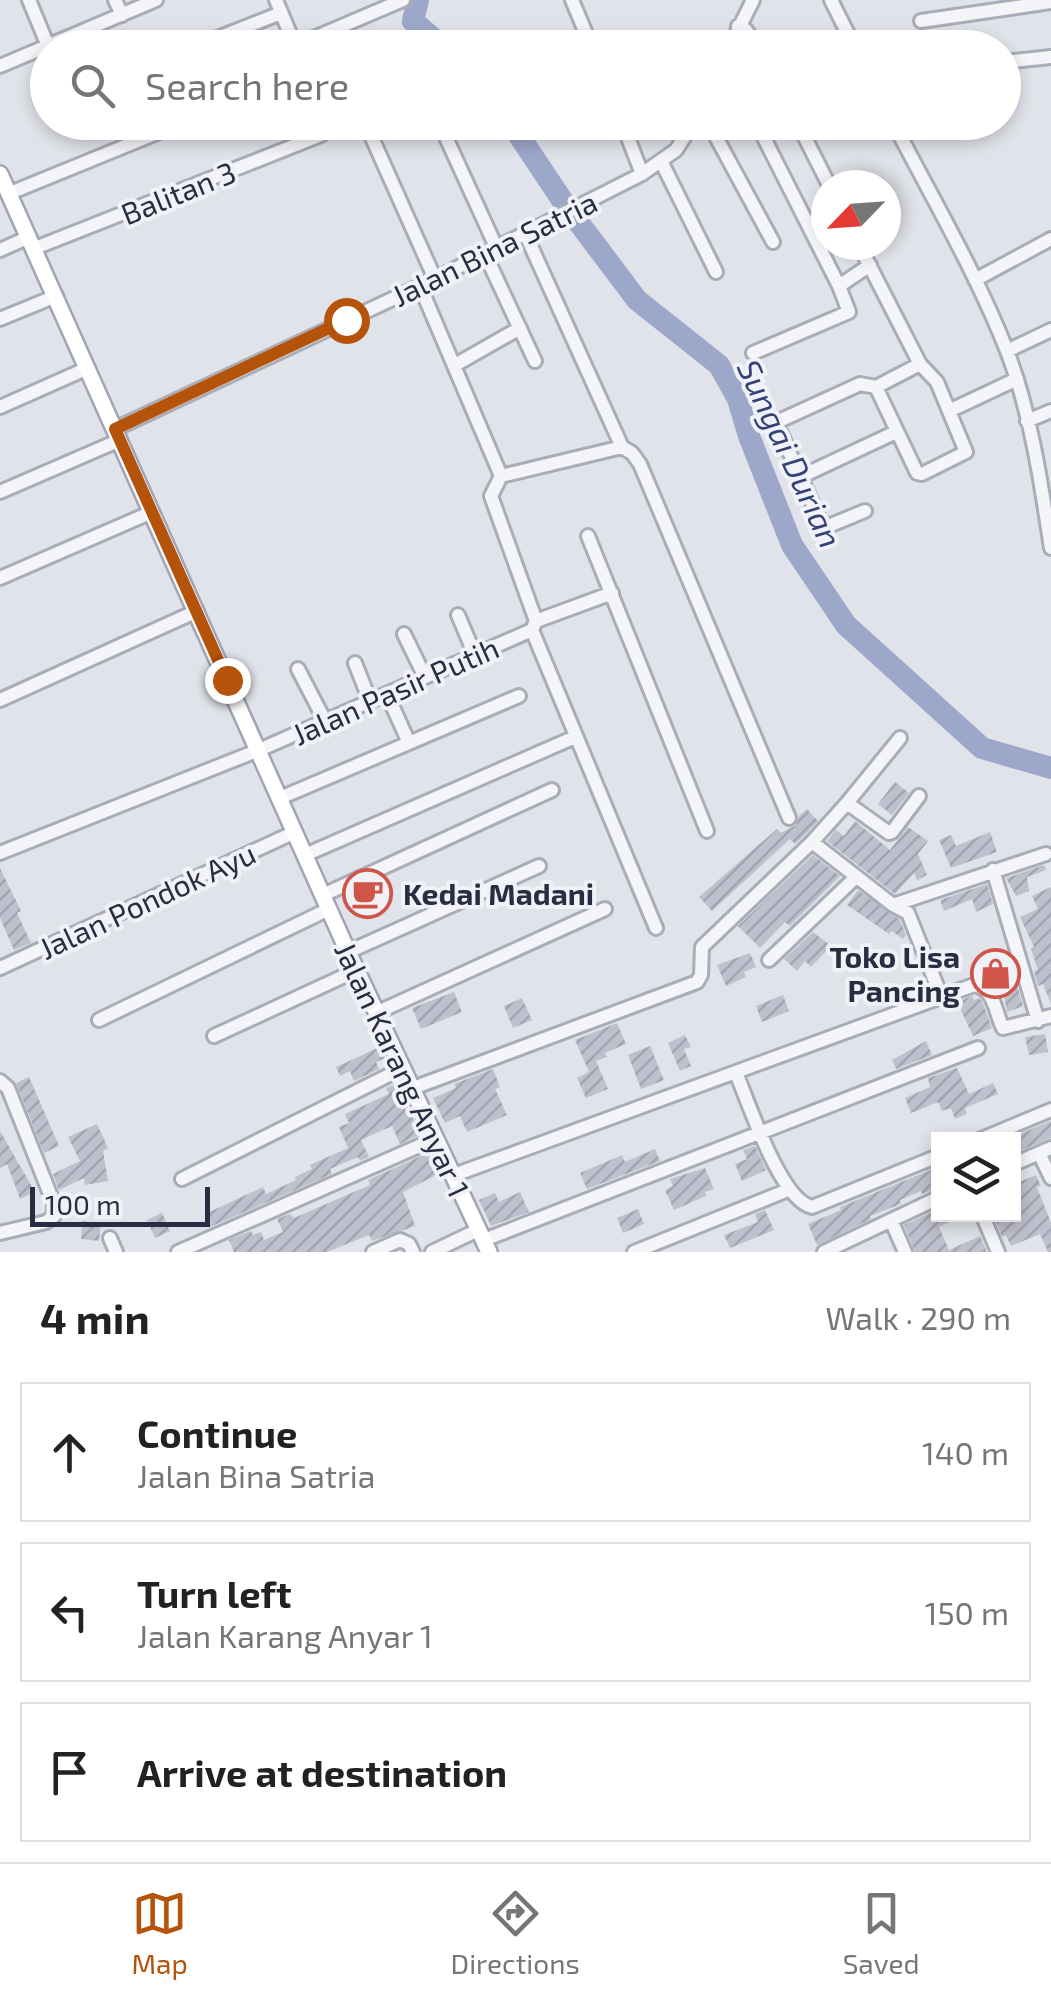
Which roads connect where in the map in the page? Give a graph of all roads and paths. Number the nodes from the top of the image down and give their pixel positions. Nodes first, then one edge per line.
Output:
1 (29, 0) edge
2 (115, 0) edge
3 (156, 0) edge
4 (403, 0) edge
5 (572, 0) edge
6 (753, 0) edge
7 (831, 0) edge
8 (1051, 2) edge
9 (278, 6) edge
10 (122, 15) junction
11 (921, 21) dead end
12 (738, 26) junction
13 (41, 30) edge
14 (86, 30) edge
15 (229, 30) edge
16 (288, 30) edge
17 (334, 30) edge
18 (584, 30) edge
19 (736, 30) edge
20 (746, 30) edge
21 (846, 30) edge
22 (30, 54) edge
23 (1051, 57) edge
24 (1021, 60) edge
25 (0, 66) edge
26 (140, 140) edge
27 (294, 140) edge
28 (373, 140) edge
29 (446, 140) edge
30 (629, 140) edge
31 (682, 140) edge
32 (718, 140) edge
33 (765, 140) edge
34 (806, 140) edge
35 (902, 140) edge
36 (662, 162) junction
37 (821, 170) edge
38 (0, 174) edge
39 (642, 174) junction
40 (10, 193) junction
41 (526, 234) junction
42 (1051, 238) edge
43 (773, 242) dead end
44 (32, 243) junction
45 (0, 250) edge
46 (491, 252) junction
47 (868, 260) edge
48 (870, 265) junction
49 (716, 272) dead end
50 (436, 279) junction
51 (976, 280) junction
52 (420, 286) junction
53 (839, 286) junction
54 (56, 296) junction
55 (0, 319) edge
56 (520, 328) junction
57 (1051, 330) edge
58 (1007, 351) junction
59 (753, 353) dead end
60 (535, 361) dead end
61 (920, 364) junction
62 (455, 365) junction
63 (88, 368) junction
64 (1017, 379) junction
65 (876, 387) junction
66 (0, 407) edge
67 (951, 410) junction
68 (1051, 411) edge
69 (1027, 421) junction
70 (896, 432) junction
71 (118, 434) junction
72 (622, 447) junction
73 (501, 476) junction
74 (800, 476) junction
75 (0, 492) edge
76 (865, 511) dead end
77 (152, 512) junction
78 (1050, 529) edge
79 (588, 536) dead end
80 (1051, 548) edge
81 (0, 578) edge
82 (612, 594) junction
83 (196, 612) junction
84 (458, 615) dead end
85 (534, 625) junction
86 (404, 634) dead end
87 (476, 655) junction
88 (354, 663) dead end
89 (298, 669) dead end
90 (425, 677) junction
91 (387, 694) junction
92 (519, 696) dead end
93 (0, 700) edge
94 (370, 701) junction
95 (325, 721) junction
96 (576, 737) junction
97 (900, 738) dead end
98 (409, 743) junction
99 (258, 750) junction
100 (552, 790) dead end
101 (919, 796) dead end
102 (280, 798) junction
103 (847, 803) junction
104 (789, 818) dead end
105 (707, 831) dead end
106 (295, 832) junction
107 (812, 842) junction
108 (0, 853) edge
109 (1046, 854) dead end
110 (305, 855) junction
111 (540, 866) dead end
112 (993, 870) junction
113 (856, 877) junction
114 (326, 902) junction
115 (893, 905) junction
116 (605, 910) dead end
117 (656, 928) dead end
118 (348, 952) junction
119 (769, 960) dead end
120 (0, 968) edge
121 (357, 970) junction
122 (941, 996) junction
123 (378, 1012) junction
124 (1044, 1018) edge
125 (100, 1020) dead end
126 (214, 1036) dead end
127 (978, 1048) dead end
128 (404, 1068) junction
129 (736, 1073) junction
130 (0, 1081) edge
131 (413, 1088) junction
132 (1051, 1110) edge
133 (998, 1132) edge
134 (762, 1133) junction
135 (436, 1139) junction
136 (1045, 1150) edge
137 (931, 1159) edge
138 (1021, 1161) edge
139 (454, 1175) junction
140 (1051, 1178) edge
141 (182, 1179) dead end
142 (788, 1190) junction
143 (931, 1201) edge
144 (891, 1220) junction
145 (985, 1222) edge
146 (0, 1233) edge
147 (856, 1237) junction
148 (110, 1238) dead end
149 (484, 1241) edge
150 (116, 1252) edge
151 (178, 1252) edge
152 (373, 1252) edge
153 (413, 1252) edge
154 (432, 1252) edge
155 (634, 1252) edge
156 (824, 1252) edge
157 (863, 1252) edge
158 (905, 1252) edge
159 (998, 1252) edge

1 - 13 street
2 - 10 street
3 - 10 street
4 - 17 street
5 - 18 street
6 - 12 street
7 - 21 street
8 - 11 street
9 - 15 street
9 - 16 street
10 - 14 street
12 - 19 street
12 - 20 street
22 - 25 street
23 - 24 street
26 - 40 street
27 - 44 street, Balitan 3
28 - 50 street
29 - 46 street
30 - 39 street
31 - 36 street, Jalan Bina Satria
32 - 43 street
33 - 53 street
34 - 37 street
35 - 51 street
36 - 39 street, Jalan Bina Satria
36 - 49 street
38 - 40 main road, Jalan Karang Anyar 1
39 - 41 street, Jalan Bina Satria
40 - 44 main road, Jalan Karang Anyar 1
41 - 46 street, Jalan Bina Satria
41 - 72 street
42 - 51 street
44 - 45 street, Balitan 3
44 - 54 main road, Jalan Karang Anyar 1
46 - 50 street, Jalan Bina Satria
46 - 56 street
47 - 48 street
48 - 53 street
48 - 61 street
50 - 52 street, Jalan Bina Satria
51 - 58 street
52 - 62 street
52 - 71 street, Jalan Bina Satria
53 - 59 street
54 - 55 street
54 - 63 main road, Jalan Karang Anyar 1
56 - 60 street
56 - 62 street
57 - 58 street
58 - 64 street
61 - 65 street
61 - 67 street
62 - 73 street
63 - 66 street
63 - 71 main road, Jalan Karang Anyar 1
64 - 67 street
64 - 69 street
65 - 70 street
65 - 74 street
67 - 70 street
68 - 69 street
69 - 78 street
70 - 74 street
71 - 75 street, Jalan Bina Satria
71 - 77 main road, Jalan Karang Anyar 1
72 - 73 street
72 - 104 street
73 - 85 street
74 - 76 street
77 - 81 street
77 - 83 main road, Jalan Karang Anyar 1
78 - 80 street
79 - 82 street
82 - 85 street, Jalan Pasir Putih
82 - 105 street
83 - 93 street
83 - 99 main road, Jalan Karang Anyar 1
84 - 87 street
85 - 87 street, Jalan Pasir Putih
85 - 96 street
86 - 90 street
87 - 90 street, Jalan Pasir Putih
88 - 94 street
89 - 95 street
90 - 91 street, Jalan Pasir Putih
91 - 94 street, Jalan Pasir Putih
91 - 98 street
92 - 98 street
94 - 95 street, Jalan Pasir Putih
95 - 99 street, Jalan Pasir Putih
96 - 110 street
96 - 117 street
97 - 103 street
98 - 102 street
99 - 102 main road, Jalan Karang Anyar 1
99 - 108 street, Jalan Pasir Putih
100 - 114 street
101 - 103 street
102 - 106 main road, Jalan Karang Anyar 1
103 - 107 street
106 - 110 main road, Jalan Karang Anyar 1
106 - 120 street, Jalan Pondok Ayu
107 - 113 street
107 - 131 street
109 - 112 street
110 - 114 main road, Jalan Karang Anyar 1
111 - 118 street
112 - 115 street
112 - 124 street
113 - 115 street
113 - 119 street
114 - 118 main road, Jalan Karang Anyar 1
114 - 125 street
115 - 122 street
116 - 123 street
118 - 121 main road, Jalan Karang Anyar 1
121 - 123 main road, Jalan Karang Anyar 1
121 - 126 street
122 - 124 street
122 - 129 street
123 - 128 main road, Jalan Karang Anyar 1
127 - 134 street
128 - 131 main road, Jalan Karang Anyar 1
128 - 141 street
129 - 134 street
129 - 139 street
130 - 146 street
131 - 135 main road, Jalan Karang Anyar 1
132 - 133 street
134 - 142 street
134 - 149 street
135 - 139 main road, Jalan Karang Anyar 1
135 - 151 street
136 - 138 street
136 - 140 street
137 - 142 street
139 - 149 main road, Jalan Karang Anyar 1
142 - 155 street
143 - 144 street
144 - 147 street
144 - 158 street
145 - 159 street
147 - 156 street
147 - 157 street
148 - 150 street
149 - 154 street
152 - 153 street

